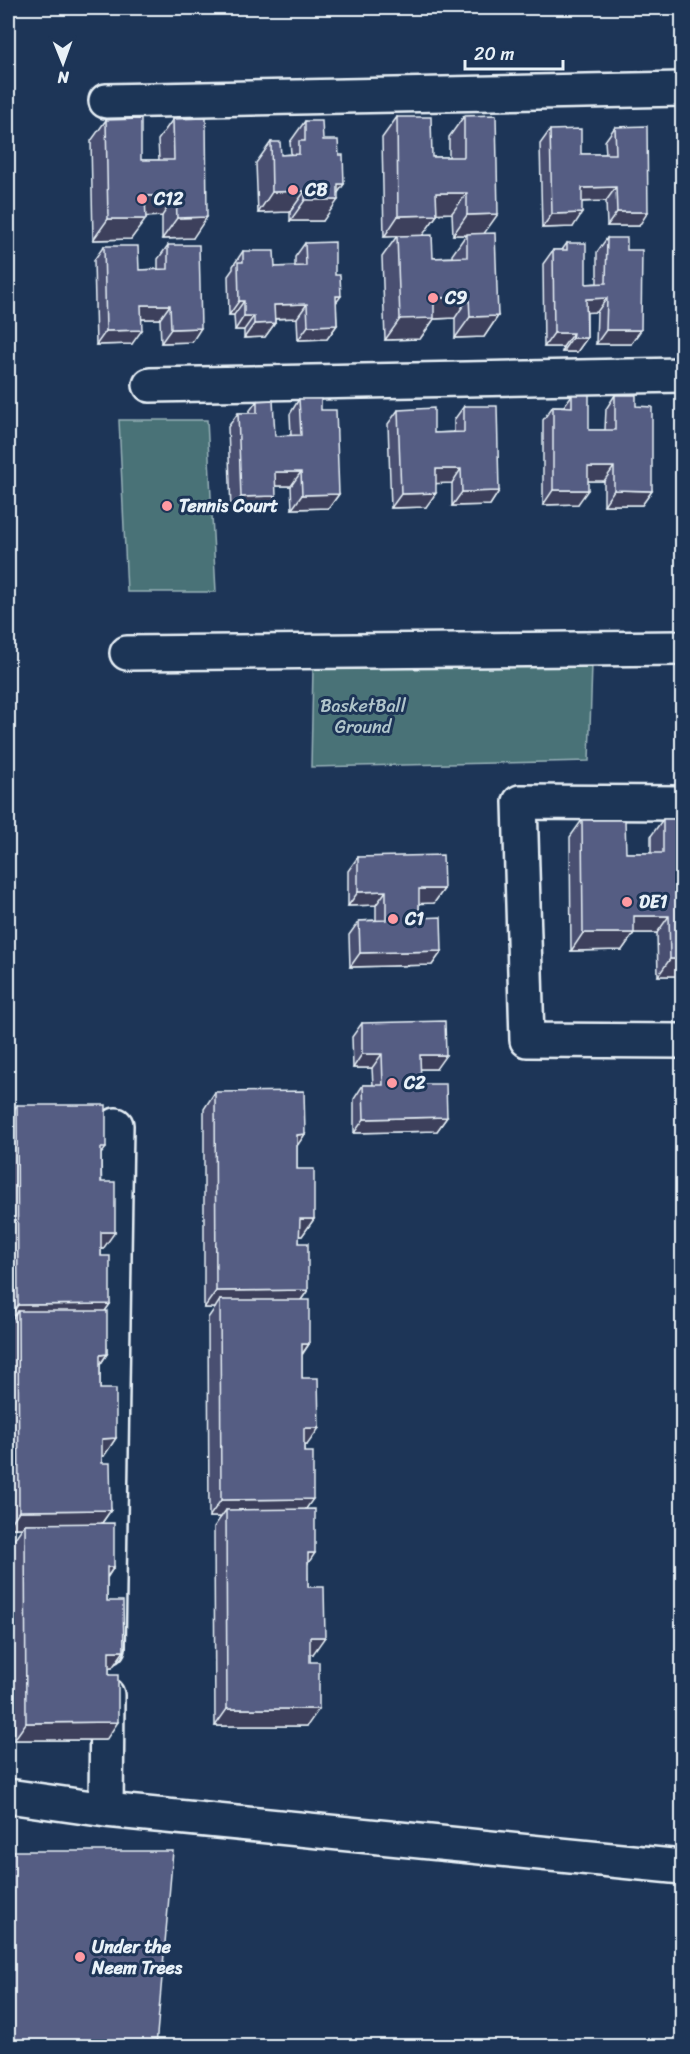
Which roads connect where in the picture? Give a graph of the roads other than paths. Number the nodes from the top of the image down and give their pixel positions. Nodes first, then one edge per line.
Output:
1 (682, 89) edge
2 (106, 100) dead end
3 (682, 375) edge
4 (150, 385) dead end
5 (682, 648) edge
6 (127, 653) dead end
7 (682, 803) edge
8 (682, 1041) edge
9 (116, 1125) dead end
10 (8, 1796) edge
11 (106, 1810) junction
12 (682, 1867) edge

1 - 2 street
3 - 4 street
5 - 6 street
7 - 8 street
9 - 11 street
10 - 11 street
11 - 12 street

